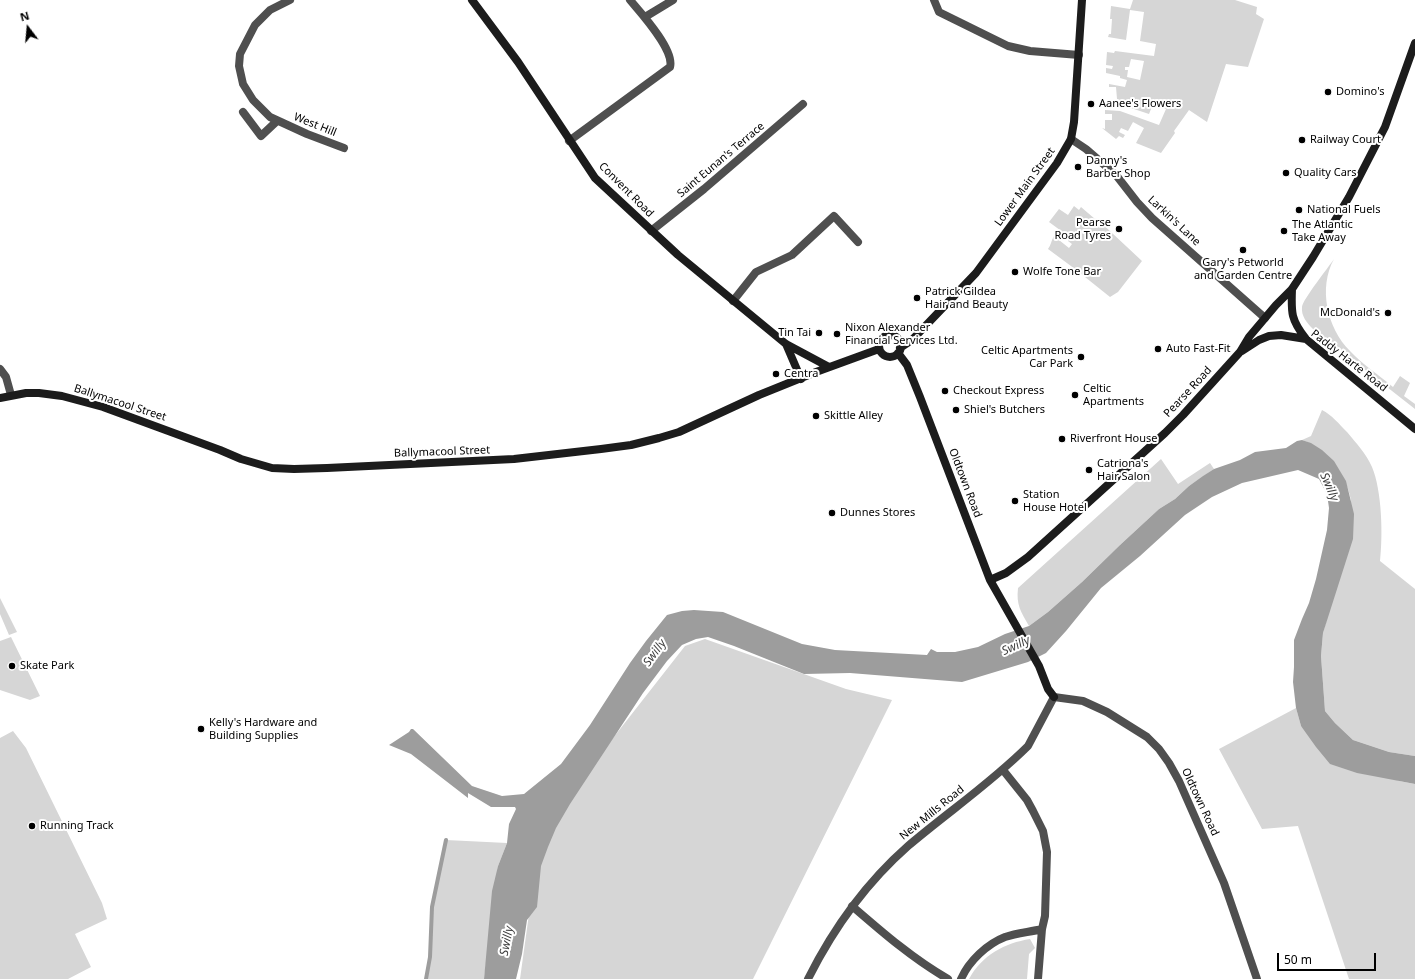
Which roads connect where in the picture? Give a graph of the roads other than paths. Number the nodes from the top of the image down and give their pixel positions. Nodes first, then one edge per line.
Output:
1 (290, 0) edge
2 (472, 0) edge
3 (630, 0) edge
4 (673, 0) edge
5 (934, 0) edge
6 (1082, 0) edge
7 (645, 17) junction
8 (1415, 43) edge
9 (1079, 55) junction
10 (803, 104) dead end
11 (244, 112) dead end
12 (277, 121) junction
13 (1071, 138) junction
14 (569, 141) junction
15 (344, 148) dead end
16 (651, 231) junction
17 (858, 242) dead end
18 (1292, 289) junction
19 (733, 301) junction
20 (1265, 318) junction
21 (1306, 339) junction
22 (786, 344) junction
23 (879, 349) junction
24 (899, 350) junction
25 (1240, 352) junction
26 (829, 367) junction
27 (0, 369) edge
28 (801, 378) junction
29 (11, 395) junction
30 (0, 398) edge
31 (1415, 429) edge
32 (990, 580) junction
33 (1054, 697) junction
34 (1003, 770) junction
35 (852, 906) junction
36 (1042, 929) junction
37 (808, 979) edge
38 (948, 979) edge
39 (961, 979) edge
40 (1038, 979) edge
41 (1257, 979) edge

1 - 12 street, West Hill
2 - 14 main road, Convent Road
3 - 7 street
4 - 7 street
5 - 9 street
6 - 9 main road, Lower Main Street
7 - 14 street
8 - 18 main road, Pearse Road
9 - 13 main road, Lower Main Street
10 - 16 street, Saint Eunan's Terrace
11 - 12 street, West Hill
12 - 15 street, West Hill
13 - 20 street, Larkin's Lane
13 - 24 main road, Lower Main Street
14 - 16 main road, Convent Road
16 - 19 main road, Convent Road
17 - 19 street
18 - 20 main road, Pearse Road
18 - 21 main road
19 - 22 main road, Convent Road
20 - 25 main road, Pearse Road
21 - 25 main road, Paddy Harte Road
21 - 31 main road, Paddy Harte Road
22 - 26 main road, Convent Road
22 - 28 main road
23 - 24 main road
23 - 24 main road
23 - 26 main road, Ballymacool Street
24 - 32 main road, Oldtown Road
25 - 32 main road, Pearse Road
26 - 28 main road, Ballymacool Street
27 - 29 street
28 - 29 main road, Ballymacool Street
29 - 30 main road, Ballymacool Street
32 - 33 main road, Oldtown Road
33 - 34 street, New Mills Road
33 - 41 street, Oldtown Road
34 - 35 street, New Mills Road
34 - 36 street
35 - 37 street, New Mills Road
35 - 38 street
36 - 39 street
36 - 40 street

